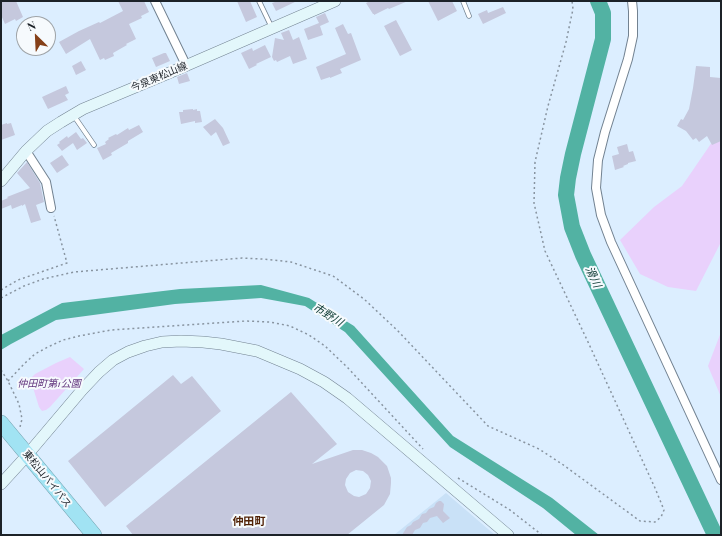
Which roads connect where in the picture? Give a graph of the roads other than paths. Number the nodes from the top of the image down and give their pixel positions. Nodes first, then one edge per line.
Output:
1 (155, 1) edge
2 (259, 1) edge
3 (335, 1) edge
4 (463, 1) edge
5 (632, 1) edge
6 (469, 16) dead end
7 (272, 28) junction
8 (186, 65) junction
9 (72, 114) junction
10 (94, 145) dead end
11 (26, 151) junction
12 (1, 181) edge
13 (52, 208) road end
14 (1, 423) edge
15 (1, 437) edge
16 (24, 458) junction
17 (721, 480) edge
18 (1, 484) edge
19 (82, 535) edge
20 (94, 535) edge
21 (508, 535) edge

1 - 8 street
2 - 7 lane
3 - 7 street, 今泉東松山線
4 - 6 lane
5 - 17 street
7 - 8 street, 今泉東松山線
8 - 9 street, 今泉東松山線
9 - 10 lane
9 - 11 street, 今泉東松山線
11 - 12 street, 今泉東松山線
11 - 13 street
14 - 16 highway, 東松山バイパス
15 - 16 highway, 東松山バイパス
16 - 18 street
16 - 19 highway, 東松山バイパス
16 - 20 highway, 東松山バイパス
16 - 21 street

